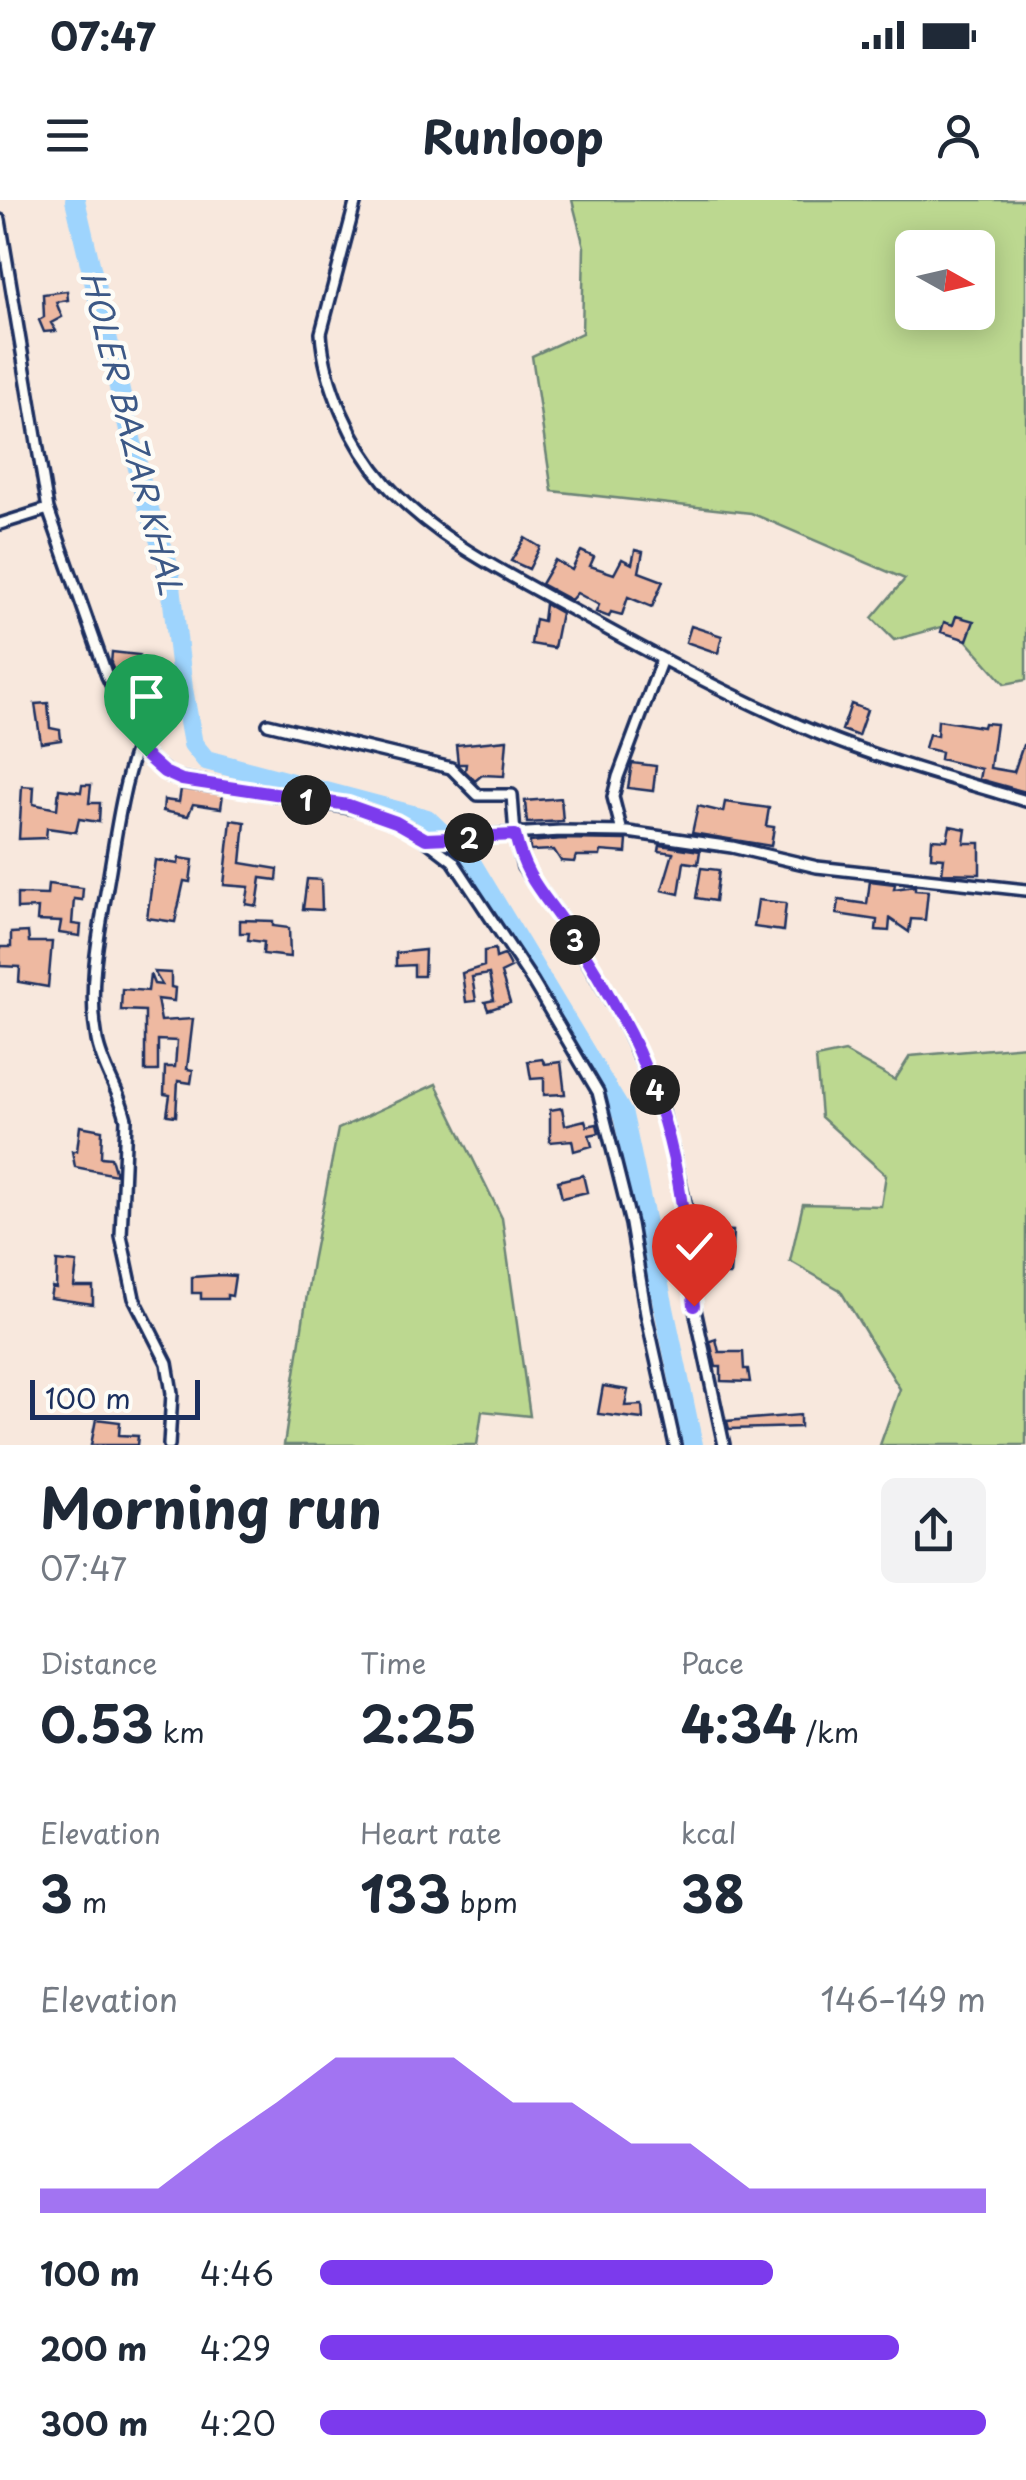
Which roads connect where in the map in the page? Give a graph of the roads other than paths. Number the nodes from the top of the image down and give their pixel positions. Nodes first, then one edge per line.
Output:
1 (356, 200) edge
2 (0, 220) edge
3 (48, 509) junction
4 (0, 524) edge
5 (662, 659) junction
6 (268, 724) dead end
7 (138, 742) junction
8 (1026, 801) edge
9 (622, 832) junction
10 (515, 835) junction
11 (429, 839) junction
12 (1026, 890) edge
13 (168, 1445) edge
14 (675, 1445) edge
15 (724, 1445) edge

1 - 5 street
2 - 3 street
3 - 4 street
3 - 7 street
5 - 8 street
5 - 9 street
6 - 10 street
7 - 11 street
7 - 13 street
9 - 10 street
9 - 12 street
10 - 11 street
10 - 15 street
11 - 14 street

